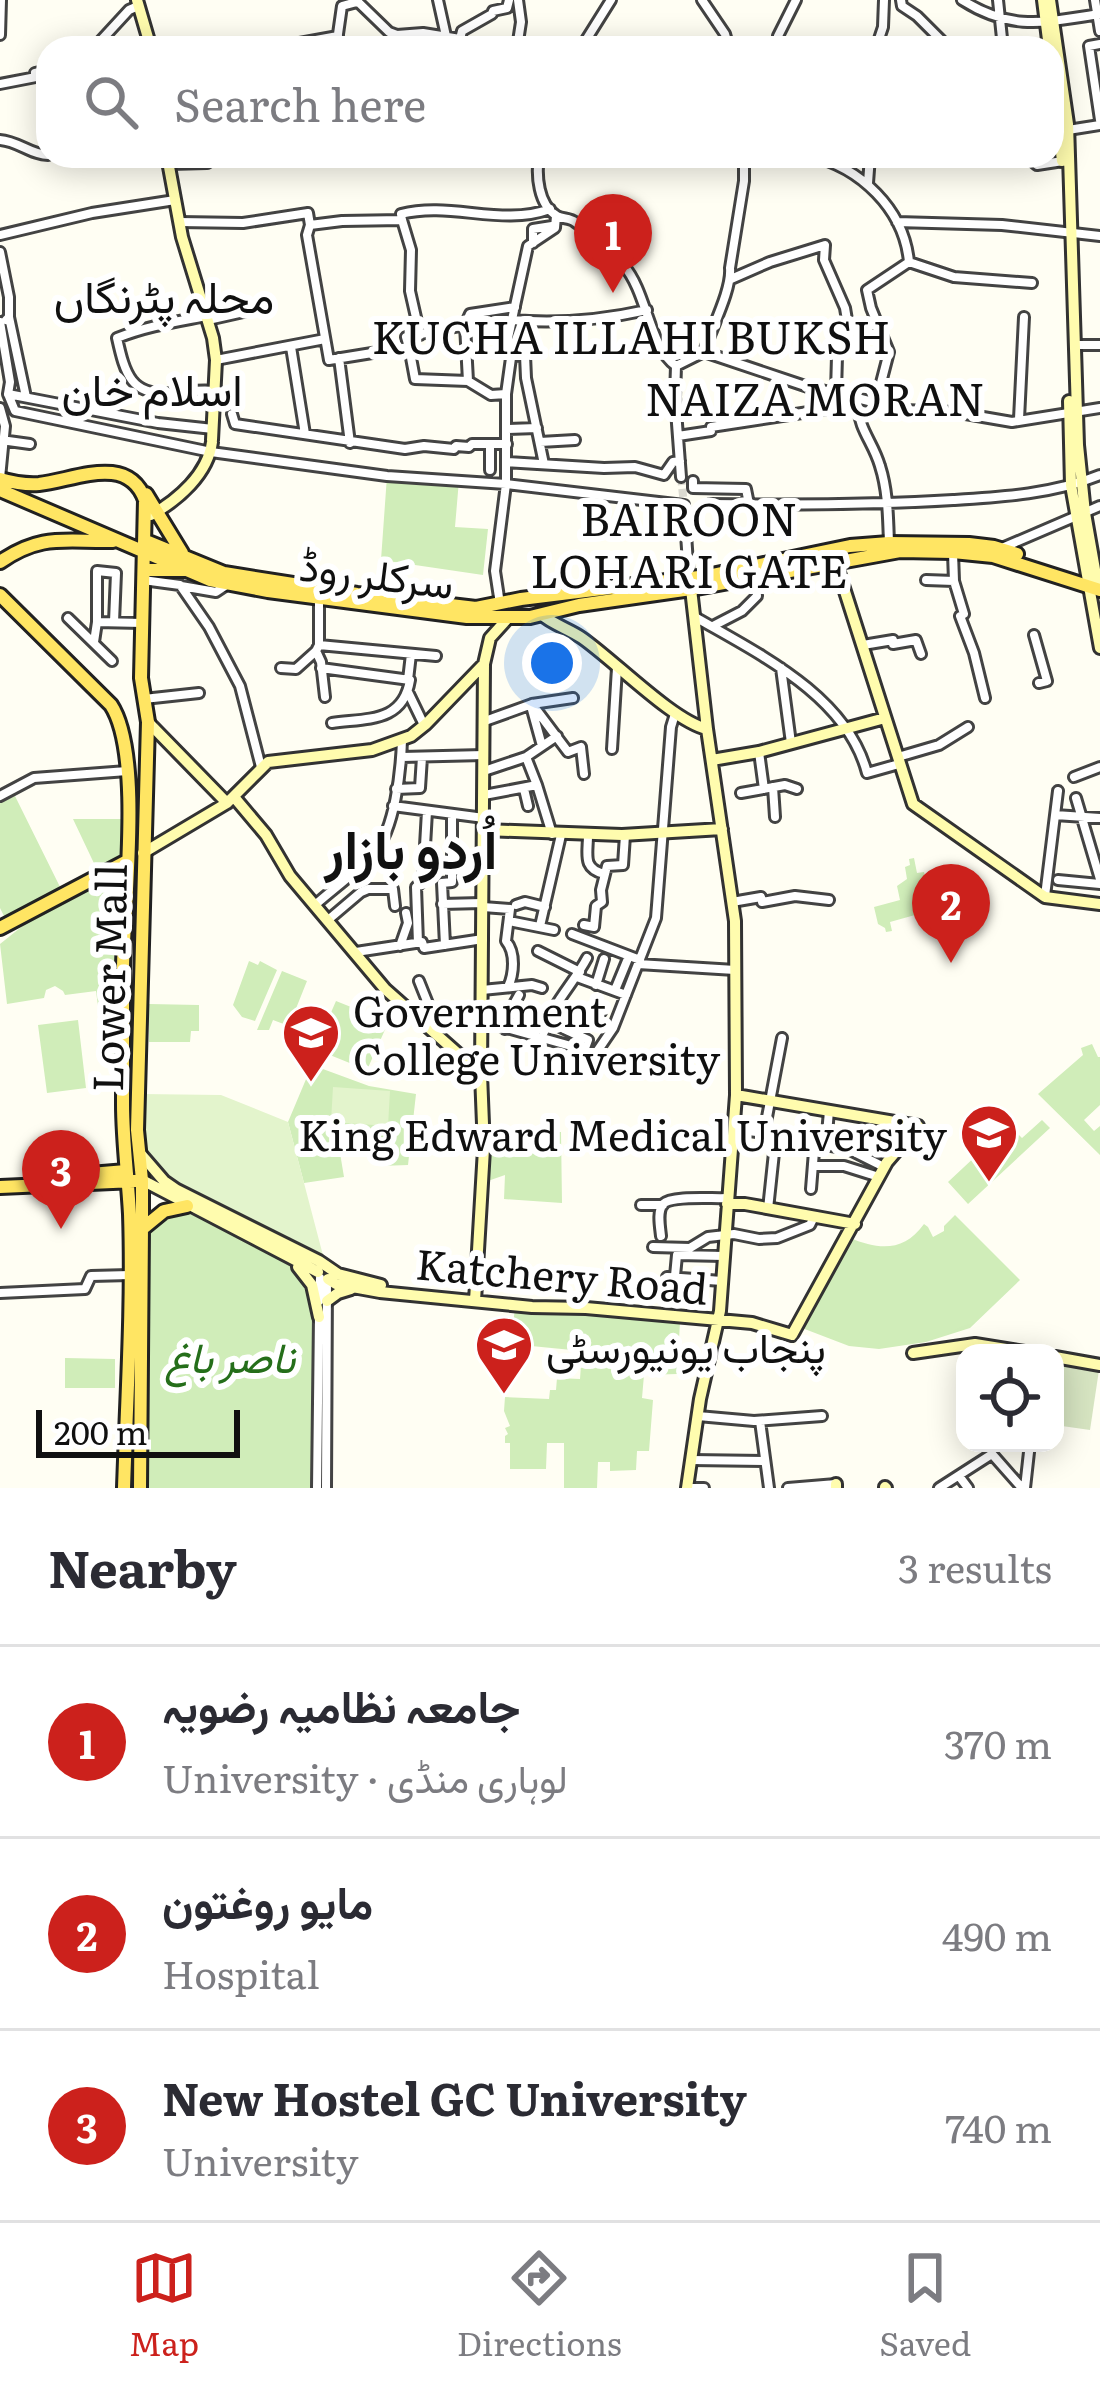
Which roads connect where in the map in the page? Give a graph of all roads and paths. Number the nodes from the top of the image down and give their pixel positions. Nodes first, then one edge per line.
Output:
1 (2, 0) edge
2 (438, 0) edge
3 (514, 0) edge
4 (611, 0) edge
5 (702, 0) edge
6 (796, 0) edge
7 (884, 0) edge
8 (901, 0) edge
9 (962, 0) edge
10 (998, 0) edge
11 (1047, 0) edge
12 (1095, 0) edge
13 (356, 1) edge
14 (137, 3) edge
15 (1099, 14) edge
16 (1001, 18) junction
17 (1049, 23) junction
18 (1100, 31) edge
19 (0, 35) edge
20 (397, 35) joint
21 (105, 36) edge
22 (147, 36) edge
23 (338, 36) edge
24 (446, 36) joint
25 (461, 36) edge
26 (519, 36) edge
27 (588, 36) edge
28 (726, 36) edge
29 (778, 36) edge
30 (880, 36) edge
31 (937, 36) edge
32 (1002, 36) edge
33 (1049, 36) edge
34 (1050, 36) edge
35 (1100, 44) edge
36 (36, 77) edge
37 (0, 84) edge
38 (1099, 110) edge
39 (1064, 122) edge
40 (1100, 122) edge
41 (1068, 130) junction
42 (0, 140) edge
43 (1064, 148) edge
44 (36, 153) edge
45 (1066, 160) junction
46 (169, 168) edge
47 (536, 168) edge
48 (743, 168) edge
49 (844, 168) edge
50 (869, 168) edge
51 (868, 185) junction
52 (175, 200) junction
53 (554, 217) junction
54 (309, 219) junction
55 (402, 220) junction
56 (179, 222) junction
57 (897, 222) junction
58 (1070, 233) junction
59 (0, 235) edge
60 (1100, 236) edge
61 (0, 252) edge
62 (910, 262) junction
63 (731, 279) junction
64 (1032, 284) dead end
65 (514, 307) junction
66 (647, 310) junction
67 (248, 311) dead end
68 (1024, 317) dead end
69 (207, 318) junction
70 (512, 320) junction
71 (3, 321) edge
72 (465, 325) junction
73 (420, 335) junction
74 (325, 339) junction
75 (1076, 345) junction
76 (1100, 345) edge
77 (291, 346) junction
78 (409, 347) junction
79 (704, 352) junction
80 (510, 356) junction
81 (334, 359) junction
82 (216, 360) junction
83 (676, 365) junction
84 (467, 381) junction
85 (216, 392) junction
86 (837, 392) junction
87 (8, 394) junction
88 (506, 394) junction
89 (26, 398) junction
90 (857, 401) junction
91 (876, 402) junction
92 (842, 406) junction
93 (1100, 408) edge
94 (0, 412) edge
95 (1073, 412) junction
96 (232, 414) dead end
97 (1019, 419) junction
98 (2, 427) edge
99 (537, 428) junction
100 (507, 429) junction
101 (304, 435) junction
102 (678, 436) junction
103 (2, 440) edge
104 (575, 440) dead end
105 (212, 441) junction
106 (350, 442) junction
107 (541, 442) junction
108 (30, 444) dead end
109 (490, 444) junction
110 (507, 444) junction
111 (680, 460) junction
112 (506, 462) junction
113 (544, 464) junction
114 (490, 470) dead end
115 (664, 475) junction
116 (1100, 477) edge
117 (0, 479) edge
118 (693, 481) dead end
119 (506, 484) junction
120 (1076, 484) junction
121 (0, 490) edge
122 (710, 504) dead end
123 (887, 504) junction
124 (749, 505) junction
125 (1100, 506) edge
126 (152, 513) junction
127 (1080, 514) junction
128 (122, 541) junction
129 (889, 543) junction
130 (146, 546) junction
131 (1001, 549) junction
132 (857, 552) junction
133 (953, 552) junction
134 (183, 554) junction
135 (833, 555) junction
136 (0, 562) edge
137 (187, 569) junction
138 (144, 575) junction
139 (926, 580) dead end
140 (954, 580) junction
141 (1094, 583) edge
142 (229, 584) junction
143 (690, 584) junction
144 (180, 586) junction
145 (756, 587) dead end
146 (319, 598) junction
147 (535, 598) junction
148 (2, 601) edge
149 (503, 603) junction
150 (541, 614) junction
151 (694, 616) junction
152 (68, 617) dead end
153 (508, 618) junction
154 (97, 622) junction
155 (114, 622) junction
156 (142, 623) junction
157 (712, 627) junction
158 (1034, 635) dead end
159 (94, 642) junction
160 (861, 645) junction
161 (318, 648) junction
162 (1100, 648) edge
163 (411, 654) junction
164 (921, 654) dead end
165 (436, 656) dead end
166 (112, 661) dead end
167 (484, 664) junction
168 (618, 666) junction
169 (780, 667) junction
170 (281, 668) dead end
171 (321, 668) junction
172 (408, 680) junction
173 (1039, 683) dead end
174 (199, 692) dead end
175 (408, 692) junction
176 (325, 697) dead end
177 (573, 698) dead end
178 (985, 698) dead end
179 (143, 699) junction
180 (531, 704) junction
181 (676, 712) junction
182 (117, 714) junction
183 (885, 718) junction
184 (485, 721) junction
185 (148, 722) junction
186 (332, 723) dead end
187 (424, 725) junction
188 (968, 727) dead end
189 (707, 729) junction
190 (844, 729) junction
191 (556, 736) junction
192 (402, 740) junction
193 (791, 743) junction
194 (542, 746) junction
195 (612, 749) dead end
196 (760, 752) junction
197 (484, 755) junction
198 (402, 757) junction
199 (422, 757) junction
200 (526, 757) junction
201 (712, 760) junction
202 (898, 761) junction
203 (261, 767) junction
204 (1100, 767) edge
205 (127, 771) junction
206 (484, 771) junction
207 (584, 774) dead end
208 (1074, 777) dead end
209 (537, 785) junction
210 (769, 788) junction
211 (396, 789) junction
212 (524, 789) junction
213 (797, 789) dead end
214 (1058, 791) dead end
215 (741, 793) dead end
216 (484, 795) junction
217 (0, 796) edge
218 (1076, 798) dead end
219 (231, 800) junction
220 (393, 806) junction
221 (528, 806) dead end
222 (427, 811) junction
223 (452, 814) junction
224 (1055, 815) junction
225 (775, 817) dead end
226 (1100, 818) edge
227 (1083, 819) junction
228 (484, 824) junction
229 (722, 829) junction
230 (663, 832) junction
231 (556, 834) junction
232 (588, 835) junction
233 (625, 835) junction
234 (1095, 842) edge
235 (142, 853) junction
236 (127, 860) junction
237 (106, 872) junction
238 (604, 874) junction
239 (1099, 875) edge
240 (347, 878) junction
241 (1058, 880) dead end
242 (126, 888) junction
243 (361, 892) junction
244 (1045, 898) junction
245 (829, 900) dead end
246 (732, 902) junction
247 (442, 904) junction
248 (1100, 904) edge
249 (316, 905) junction
250 (483, 905) junction
251 (515, 905) dead end
252 (395, 906) dead end
253 (545, 907) junction
254 (406, 913) dead end
255 (328, 920) junction
256 (514, 922) dead end
257 (1, 925) edge
258 (584, 925) dead end
259 (540, 926) junction
260 (554, 930) dead end
261 (572, 934) dead end
262 (483, 939) junction
263 (418, 943) junction
264 (446, 945) junction
265 (400, 946) junction
266 (538, 951) dead end
267 (356, 952) junction
268 (628, 956) junction
269 (587, 958) dead end
270 (604, 959) dead end
271 (639, 962) junction
272 (123, 968) junction
273 (141, 968) junction
274 (735, 970) junction
275 (579, 974) junction
276 (419, 980) dead end
277 (596, 985) junction
278 (508, 988) junction
279 (542, 988) dead end
280 (482, 990) junction
281 (615, 990) junction
282 (518, 994) dead end
283 (626, 994) junction
284 (601, 1012) dead end
285 (462, 1020) dead end
286 (482, 1022) junction
287 (434, 1025) junction
288 (506, 1029) junction
289 (544, 1032) dead end
290 (782, 1038) dead end
291 (584, 1051) junction
292 (481, 1074) junction
293 (736, 1095) junction
294 (768, 1101) junction
295 (829, 1111) junction
296 (732, 1129) junction
297 (764, 1132) junction
298 (776, 1134) junction
299 (815, 1139) junction
300 (827, 1141) junction
301 (139, 1153) junction
302 (813, 1166) junction
303 (882, 1172) junction
304 (132, 1178) junction
305 (100, 1182) junction
306 (0, 1183) edge
307 (811, 1189) dead end
308 (727, 1201) junction
309 (641, 1205) dead end
310 (662, 1205) junction
311 (187, 1206) junction
312 (768, 1209) junction
313 (130, 1210) junction
314 (814, 1217) junction
315 (855, 1224) junction
316 (142, 1229) junction
317 (726, 1235) junction
318 (661, 1236) dead end
319 (653, 1247) dead end
320 (278, 1251) junction
321 (724, 1256) junction
322 (325, 1274) junction
323 (130, 1275) junction
324 (722, 1281) junction
325 (355, 1288) junction
326 (0, 1293) edge
327 (476, 1298) junction
328 (327, 1301) junction
329 (319, 1317) junction
330 (717, 1319) junction
331 (956, 1347) edge
332 (913, 1353) dead end
333 (1064, 1359) edge
334 (1100, 1365) edge
335 (698, 1416) junction
336 (822, 1416) dead end
337 (760, 1421) junction
338 (1029, 1452) edge
339 (691, 1460) junction
340 (765, 1460) junction
341 (958, 1476) junction
342 (140, 1486) edge
343 (836, 1486) edge
344 (124, 1488) edge
345 (321, 1488) edge
346 (687, 1488) edge
347 (704, 1488) edge
348 (770, 1488) edge
349 (788, 1488) edge
350 (940, 1488) edge
351 (968, 1488) edge
352 (1024, 1488) edge

1 - 19 street
2 - 24 street
3 - 25 street
3 - 26 street
4 - 27 street
5 - 28 street
6 - 29 street
7 - 30 street
8 - 31 street
9 - 16 street
10 - 16 street
11 - 17 street
12 - 15 street
13 - 20 street
13 - 23 street
14 - 21 street
14 - 22 street
15 - 17 street
15 - 18 street
16 - 17 street
16 - 32 street
17 - 33 street
17 - 34 street
20 - 24 street
35 - 38 street
36 - 37 street
38 - 40 street
39 - 41 street
40 - 41 street
41 - 45 street
42 - 44 street
43 - 45 street
45 - 58 street
46 - 52 street
47 - 53 street
48 - 63 street
49 - 51 street
50 - 51 street
51 - 57 street
52 - 56 street
52 - 59 street
53 - 55 street
53 - 65 street
53 - 66 street
54 - 55 street
54 - 56 street
54 - 74 street
55 - 73 street
56 - 69 street
57 - 58 street
57 - 62 street
58 - 60 street
58 - 75 street
58 - 95 street
61 - 71 street
62 - 64 street
62 - 91 street
63 - 79 street
63 - 86 street
65 - 70 street
65 - 72 street
66 - 70 street
66 - 83 street
67 - 69 street
68 - 97 street
69 - 82 street
69 - 85 street
70 - 80 street
71 - 87 street
71 - 89 street
72 - 73 street
72 - 84 street
73 - 78 street
74 - 77 street
74 - 81 street
75 - 76 street
75 - 95 street
77 - 82 street
77 - 101 street
78 - 81 street
78 - 84 street
79 - 83 street
79 - 86 street
80 - 88 street
80 - 99 street
81 - 106 street
82 - 85 street
83 - 102 street
84 - 88 street
85 - 105 street
86 - 90 street
86 - 92 street
87 - 89 street
87 - 105 street
88 - 100 street
89 - 105 street
90 - 91 street
90 - 92 street
90 - 123 street
91 - 97 street
92 - 102 street
93 - 95 street
94 - 98 street
95 - 97 street
95 - 120 street
96 - 101 street
98 - 103 street
99 - 100 street
99 - 107 street
100 - 110 street
101 - 106 street
102 - 111 street
103 - 108 street
103 - 117 street
104 - 107 street
105 - 119 street
105 - 126 street
106 - 109 street
107 - 113 street
109 - 110 street
109 - 114 street
110 - 112 street
111 - 115 street
111 - 115 street
112 - 113 street
112 - 119 street
113 - 115 street
116 - 120 street
117 - 126 main road
118 - 124 street
119 - 143 street
119 - 149 street
120 - 123 street
120 - 127 street
121 - 128 main road
122 - 124 street
123 - 124 street
123 - 129 street
125 - 127 street
126 - 130 main road, Lower Mall
126 - 134 main road
127 - 131 street
127 - 141 street
128 - 130 main road
128 - 136 main road
129 - 131 main road, سرکلر روڈ
129 - 132 main road, سرکلر روڈ
130 - 134 main road, سرکلر روڈ
130 - 137 main road, سرکلر روڈ
130 - 138 main road, Lower Mall
131 - 141 main road, سرکلر روڈ
132 - 133 main road, سرکلر روڈ
132 - 135 main road, سرکلر روڈ
133 - 140 street
133 - 141 main road, سرکلر روڈ
134 - 149 main road, سرکلر روڈ
135 - 143 main road, سرکلر روڈ
135 - 160 street
137 - 138 main road
137 - 142 main road, سرکلر روڈ
138 - 144 street
138 - 156 main road, Lower Mall
139 - 140 street
140 - 178 street
141 - 162 street
142 - 144 street
142 - 146 main road, سرکلر روڈ
143 - 147 main road, سرکلر روڈ
143 - 150 main road, سرکلر روڈ
143 - 151 street
144 - 203 street
145 - 157 street
146 - 153 main road, سرکلر روڈ
146 - 161 street
147 - 149 main road, سرکلر روڈ
147 - 150 main road
148 - 182 main road
149 - 153 main road
150 - 153 main road, سرکلر روڈ
150 - 168 street
151 - 157 street
151 - 189 street
152 - 159 street
153 - 167 street
154 - 155 street
154 - 155 street
154 - 159 street
155 - 156 street
156 - 179 main road, Lower Mall
157 - 169 street
158 - 173 street
159 - 166 street
160 - 164 street
160 - 183 street
161 - 163 street
161 - 170 street
161 - 171 street
163 - 165 street
163 - 172 street
167 - 184 street
167 - 187 street
168 - 181 street
168 - 195 street
169 - 190 street
169 - 193 street
171 - 172 street
171 - 176 street
172 - 175 street
174 - 179 street
175 - 186 street
175 - 187 street
177 - 180 street
179 - 182 main road
179 - 185 main road, Lower Mall
180 - 184 street
180 - 191 street
180 - 194 street
181 - 189 street
181 - 230 street
182 - 205 main road, Lower Mall
183 - 190 street
183 - 202 street
184 - 197 street
185 - 219 street
185 - 235 main road, Lower Mall
187 - 192 street
188 - 202 street
189 - 201 street
190 - 193 street
190 - 202 street
191 - 194 street
191 - 207 street
192 - 198 street
192 - 203 street
193 - 196 street
194 - 200 street
196 - 201 street
196 - 210 street
197 - 199 street
197 - 206 street
198 - 199 street
198 - 211 street
199 - 211 street
200 - 206 street
200 - 209 street
201 - 229 street
202 - 244 street
203 - 219 street
204 - 208 street
205 - 217 street
205 - 236 main road, Lower Mall
206 - 216 street
209 - 212 street
209 - 231 street
210 - 213 street
210 - 215 street
210 - 225 street
211 - 220 street
212 - 216 street
212 - 221 street
214 - 224 street
216 - 228 street
218 - 227 street
219 - 235 street
219 - 249 street
220 - 222 street
220 - 240 street
222 - 223 street
222 - 263 street
223 - 228 street
223 - 247 street
224 - 227 street
224 - 244 street
226 - 227 street
227 - 234 street
228 - 231 street
228 - 250 street
229 - 230 street
229 - 246 street
230 - 233 street
230 - 271 street
231 - 232 street
231 - 253 street
232 - 233 street
232 - 238 street
233 - 238 street
234 - 239 street
235 - 273 main road, Lower Mall
236 - 237 main road
236 - 242 main road, Lower Mall
237 - 242 main road
237 - 257 main road
238 - 258 street
239 - 241 street
240 - 243 street
240 - 249 street
242 - 272 main road, Lower Mall
243 - 252 street
243 - 255 street
244 - 248 street
245 - 246 street
246 - 274 street
247 - 250 street
247 - 264 street
249 - 255 street
250 - 262 street
250 - 278 street
251 - 253 street
253 - 259 street
254 - 265 street
255 - 267 street
256 - 259 street
259 - 260 street
261 - 268 street
262 - 264 street
262 - 280 street
263 - 264 street
263 - 265 street
265 - 267 street
266 - 275 street
267 - 287 street
268 - 271 street
268 - 281 street
269 - 275 street
270 - 277 street
271 - 274 street
271 - 283 street
272 - 273 main road
272 - 304 main road, Lower Mall
273 - 301 main road, Lower Mall
274 - 293 street
275 - 277 street
275 - 289 street
276 - 287 street
277 - 281 street
278 - 279 street
278 - 280 street
280 - 286 street
281 - 283 street
282 - 288 street
283 - 291 street
284 - 291 street
285 - 287 street
286 - 288 street
286 - 292 street
287 - 292 street
288 - 291 street
290 - 294 street
292 - 327 street
293 - 294 street
293 - 296 street
294 - 295 street
294 - 297 street
295 - 300 street
295 - 303 street
296 - 297 street
296 - 308 street
297 - 298 street
298 - 299 street
298 - 312 street
299 - 300 street
299 - 302 street
300 - 303 street
301 - 304 main road, Lower Mall
301 - 322 street, Katchery Road
302 - 303 street
302 - 307 street
303 - 315 street
304 - 305 main road
304 - 306 main road
304 - 311 street, Katchery Road
304 - 313 main road, Lower Mall
304 - 316 main road, Lower Mall
305 - 306 main road
305 - 313 main road
308 - 310 street
308 - 312 street
308 - 317 street
309 - 310 street
310 - 318 street
311 - 316 main road
311 - 320 street, Katchery Road
312 - 314 street
313 - 323 main road, Lower Mall
314 - 315 street
314 - 317 street
315 - 330 street, Katchery Road
316 - 342 main road, Lower Mall
317 - 319 street
317 - 321 street
320 - 322 street, Katchery Road
320 - 329 street
321 - 324 street
321 - 324 street
322 - 325 street, Katchery Road
322 - 327 street
322 - 328 street
322 - 329 street
323 - 326 street
323 - 344 main road, Lower Mall
324 - 330 street
325 - 327 street, Katchery Road
325 - 328 street
327 - 330 street, Katchery Road
328 - 345 street
329 - 345 street
330 - 335 street
331 - 332 street
333 - 334 street
335 - 337 street
335 - 339 street
336 - 337 street
337 - 340 street
338 - 352 street
339 - 340 street
339 - 346 street
340 - 348 street
341 - 350 street
341 - 351 street
341 - 352 street
343 - 349 street
346 - 347 street

